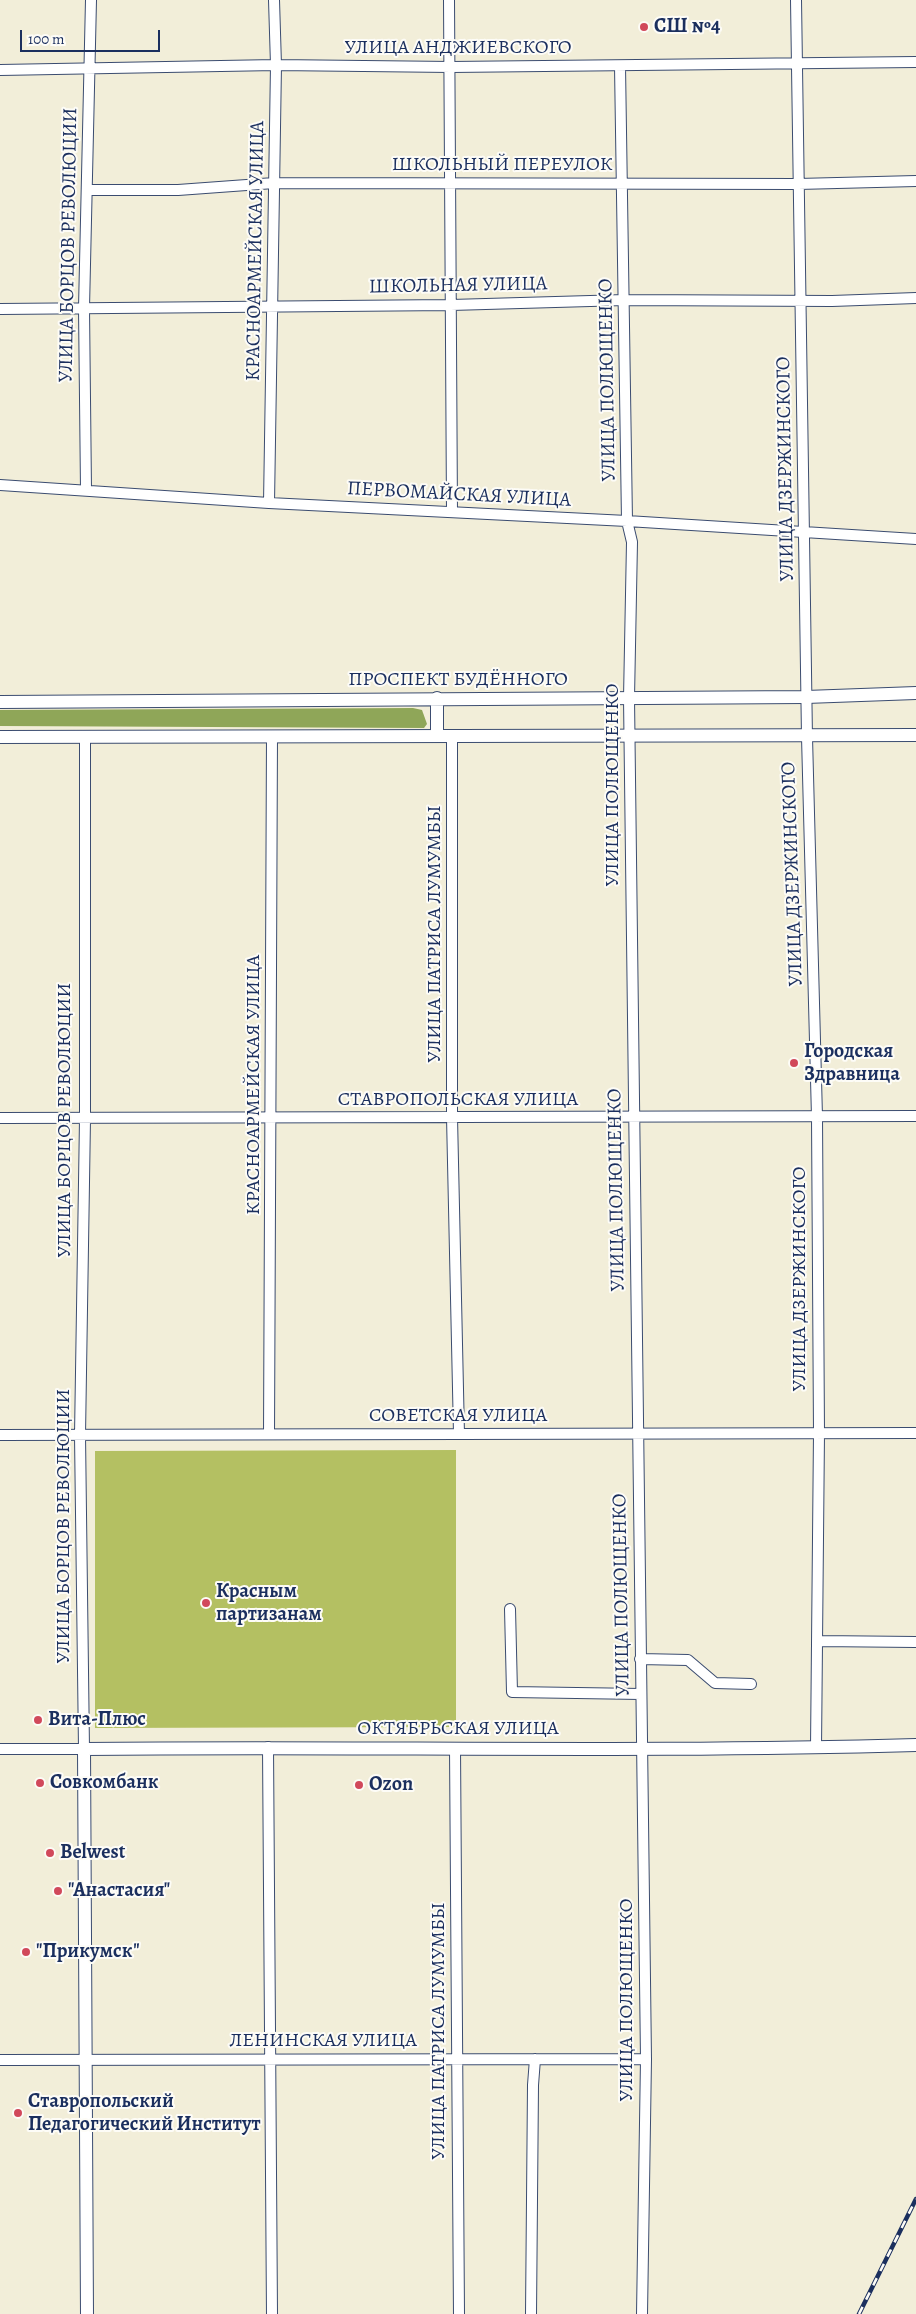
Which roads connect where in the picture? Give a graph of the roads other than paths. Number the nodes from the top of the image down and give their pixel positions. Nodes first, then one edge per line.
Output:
1 (91, 0) edge
2 (274, 0) edge
3 (450, 0) edge
4 (796, 0) edge
5 (916, 62) edge
6 (796, 64) junction
7 (276, 65) junction
8 (620, 66) junction
9 (451, 67) junction
10 (90, 68) junction
11 (0, 70) edge
12 (916, 181) edge
13 (274, 183) junction
14 (451, 184) junction
15 (623, 184) junction
16 (798, 184) junction
17 (87, 190) junction
18 (916, 298) edge
19 (625, 300) junction
20 (801, 301) junction
21 (452, 305) junction
22 (273, 306) junction
23 (84, 308) junction
24 (0, 309) edge
25 (0, 485) edge
26 (86, 490) junction
27 (269, 503) junction
28 (452, 512) junction
29 (627, 521) junction
30 (804, 532) junction
31 (916, 539) edge
32 (916, 693) edge
33 (806, 697) junction
34 (437, 698) junction
35 (629, 698) junction
36 (0, 702) edge
37 (438, 735) junction
38 (452, 735) junction
39 (630, 735) junction
40 (916, 735) edge
41 (0, 736) edge
42 (272, 736) junction
43 (85, 737) junction
44 (807, 737) junction
45 (634, 1116) junction
46 (916, 1116) edge
47 (817, 1117) junction
48 (0, 1118) edge
49 (272, 1118) junction
50 (452, 1118) junction
51 (86, 1119) junction
52 (818, 1433) junction
53 (916, 1433) edge
54 (80, 1434) junction
55 (269, 1434) junction
56 (459, 1434) junction
57 (638, 1434) junction
58 (0, 1435) edge
59 (510, 1609) dead end
60 (818, 1641) junction
61 (916, 1642) edge
62 (640, 1660) junction
63 (751, 1684) dead end
64 (641, 1694) junction
65 (916, 1745) edge
66 (268, 1747) junction
67 (455, 1748) junction
68 (642, 1748) junction
69 (816, 1748) junction
70 (0, 1749) edge
71 (84, 1749) junction
72 (457, 2058) junction
73 (86, 2059) junction
74 (0, 2060) edge
75 (270, 2060) junction
76 (536, 2060) junction
77 (646, 2060) junction
78 (87, 2314) edge
79 (272, 2314) edge
80 (459, 2314) edge
81 (531, 2314) edge
82 (642, 2314) edge

1 - 10 street, УЛИЦА БОРЦОВ РЕВОЛЮЦИИ
2 - 7 street, КРАСНОАРМЕЙСКАЯ УЛИЦА
3 - 9 street
4 - 6 street, УЛИЦА ДЗЕРЖИНСКОГО
5 - 6 street, УЛИЦА АНДЖИЕВСКОГО
6 - 8 street, УЛИЦА АНДЖИЕВСКОГО
6 - 16 street, УЛИЦА ДЗЕРЖИНСКОГО
7 - 9 street, УЛИЦА АНДЖИЕВСКОГО
7 - 10 street, УЛИЦА АНДЖИЕВСКОГО
7 - 13 street, КРАСНОАРМЕЙСКАЯ УЛИЦА
8 - 9 street, УЛИЦА АНДЖИЕВСКОГО
8 - 15 street, УЛИЦА ПОЛЮЩЕНКО
9 - 14 street
10 - 11 street, УЛИЦА АНДЖИЕВСКОГО
10 - 17 street, УЛИЦА БОРЦОВ РЕВОЛЮЦИИ
12 - 16 street, ШКОЛЬНЫЙ ПЕРЕУЛОК
13 - 14 street, ШКОЛЬНЫЙ ПЕРЕУЛОК
13 - 17 street, ШКОЛЬНЫЙ ПЕРЕУЛОК
13 - 22 street, КРАСНОАРМЕЙСКАЯ УЛИЦА
14 - 15 street, ШКОЛЬНЫЙ ПЕРЕУЛОК
14 - 21 street
15 - 16 street, ШКОЛЬНЫЙ ПЕРЕУЛОК
15 - 19 street, УЛИЦА ПОЛЮЩЕНКО
16 - 20 street, УЛИЦА ДЗЕРЖИНСКОГО
17 - 23 street, УЛИЦА БОРЦОВ РЕВОЛЮЦИИ
18 - 20 street, ШКОЛЬНАЯ УЛИЦА
19 - 20 street, ШКОЛЬНАЯ УЛИЦА
19 - 21 street, ШКОЛЬНАЯ УЛИЦА
19 - 29 street, УЛИЦА ПОЛЮЩЕНКО
20 - 30 street, УЛИЦА ДЗЕРЖИНСКОГО
21 - 22 street, ШКОЛЬНАЯ УЛИЦА
21 - 28 street
22 - 23 street, ШКОЛЬНАЯ УЛИЦА
22 - 27 street, КРАСНОАРМЕЙСКАЯ УЛИЦА
23 - 24 street, ШКОЛЬНАЯ УЛИЦА
23 - 26 street, УЛИЦА БОРЦОВ РЕВОЛЮЦИИ
25 - 26 street, ПЕРВОМАЙСКАЯ УЛИЦА
26 - 27 street, ПЕРВОМАЙСКАЯ УЛИЦА
27 - 28 street, ПЕРВОМАЙСКАЯ УЛИЦА
28 - 29 street, ПЕРВОМАЙСКАЯ УЛИЦА
29 - 30 street, ПЕРВОМАЙСКАЯ УЛИЦА
29 - 35 street, УЛИЦА ПОЛЮЩЕНКО
30 - 31 street, ПЕРВОМАЙСКАЯ УЛИЦА
30 - 33 street, УЛИЦА ДЗЕРЖИНСКОГО
32 - 33 main road, ПРОСПЕКТ БУДЁННОГО
33 - 35 main road, ПРОСПЕКТ БУДЁННОГО
33 - 44 street, УЛИЦА ДЗЕРЖИНСКОГО
34 - 35 main road, ПРОСПЕКТ БУДЁННОГО
34 - 36 main road, ПРОСПЕКТ БУДЁННОГО
34 - 37 main road
35 - 39 street, УЛИЦА ПОЛЮЩЕНКО
37 - 38 main road
37 - 42 main road
38 - 39 main road
38 - 50 street, УЛИЦА ПАТРИСА ЛУМУМБЫ
39 - 44 main road
39 - 45 street, УЛИЦА ПОЛЮЩЕНКО
40 - 44 main road
41 - 43 main road
42 - 43 main road
42 - 49 street, КРАСНОАРМЕЙСКАЯ УЛИЦА
43 - 51 street, УЛИЦА БОРЦОВ РЕВОЛЮЦИИ
44 - 47 street, УЛИЦА ДЗЕРЖИНСКОГО
45 - 47 street, СТАВРОПОЛЬСКАЯ УЛИЦА
45 - 50 street, СТАВРОПОЛЬСКАЯ УЛИЦА
45 - 57 street, УЛИЦА ПОЛЮЩЕНКО
46 - 47 street, СТАВРОПОЛЬСКАЯ УЛИЦА
47 - 52 street, УЛИЦА ДЗЕРЖИНСКОГО
48 - 51 street, СТАВРОПОЛЬСКАЯ УЛИЦА
49 - 50 street, СТАВРОПОЛЬСКАЯ УЛИЦА
49 - 51 street, СТАВРОПОЛЬСКАЯ УЛИЦА
49 - 55 street, КРАСНОАРМЕЙСКАЯ УЛИЦА
50 - 56 street, УЛИЦА ПАТРИСА ЛУМУМБЫ
51 - 54 street, УЛИЦА БОРЦОВ РЕВОЛЮЦИИ
52 - 53 street, СОВЕТСКАЯ УЛИЦА
52 - 57 street, СОВЕТСКАЯ УЛИЦА
52 - 60 street, УЛИЦА ДЗЕРЖИНСКОГО
54 - 55 street, СОВЕТСКАЯ УЛИЦА
54 - 58 street, СОВЕТСКАЯ УЛИЦА
54 - 71 street, УЛИЦА БОРЦОВ РЕВОЛЮЦИИ
55 - 56 street, СОВЕТСКАЯ УЛИЦА
56 - 57 street, СОВЕТСКАЯ УЛИЦА
57 - 62 street, УЛИЦА ПОЛЮЩЕНКО
59 - 64 street
60 - 61 street
60 - 69 street, УЛИЦА ДЗЕРЖИНСКОГО
62 - 63 street
62 - 64 street, УЛИЦА ПОЛЮЩЕНКО
64 - 68 street, УЛИЦА ПОЛЮЩЕНКО
65 - 69 main road, ОКТЯБРЬСКАЯ УЛИЦА
66 - 67 main road, ОКТЯБРЬСКАЯ УЛИЦА
66 - 71 main road, ОКТЯБРЬСКАЯ УЛИЦА
66 - 75 street
67 - 68 main road, ОКТЯБРЬСКАЯ УЛИЦА
67 - 72 street, УЛИЦА ПАТРИСА ЛУМУМБЫ
68 - 69 main road, ОКТЯБРЬСКАЯ УЛИЦА
68 - 77 street, УЛИЦА ПОЛЮЩЕНКО
70 - 71 street, ОКТЯБРЬСКАЯ УЛИЦА
71 - 73 main road, УЛИЦА БОРЦОВ РЕВОЛЮЦИИ
72 - 75 street, ЛЕНИНСКАЯ УЛИЦА
72 - 76 street, ЛЕНИНСКАЯ УЛИЦА
72 - 80 street, УЛИЦА ПАТРИСА ЛУМУМБЫ
73 - 74 street, ЛЕНИНСКАЯ УЛИЦА
73 - 75 street, ЛЕНИНСКАЯ УЛИЦА
73 - 78 main road, УЛИЦА БОРЦОВ РЕВОЛЮЦИИ
75 - 79 street
76 - 77 street, ЛЕНИНСКАЯ УЛИЦА
76 - 81 street
77 - 82 street, УЛИЦА ПОЛЮЩЕНКО

